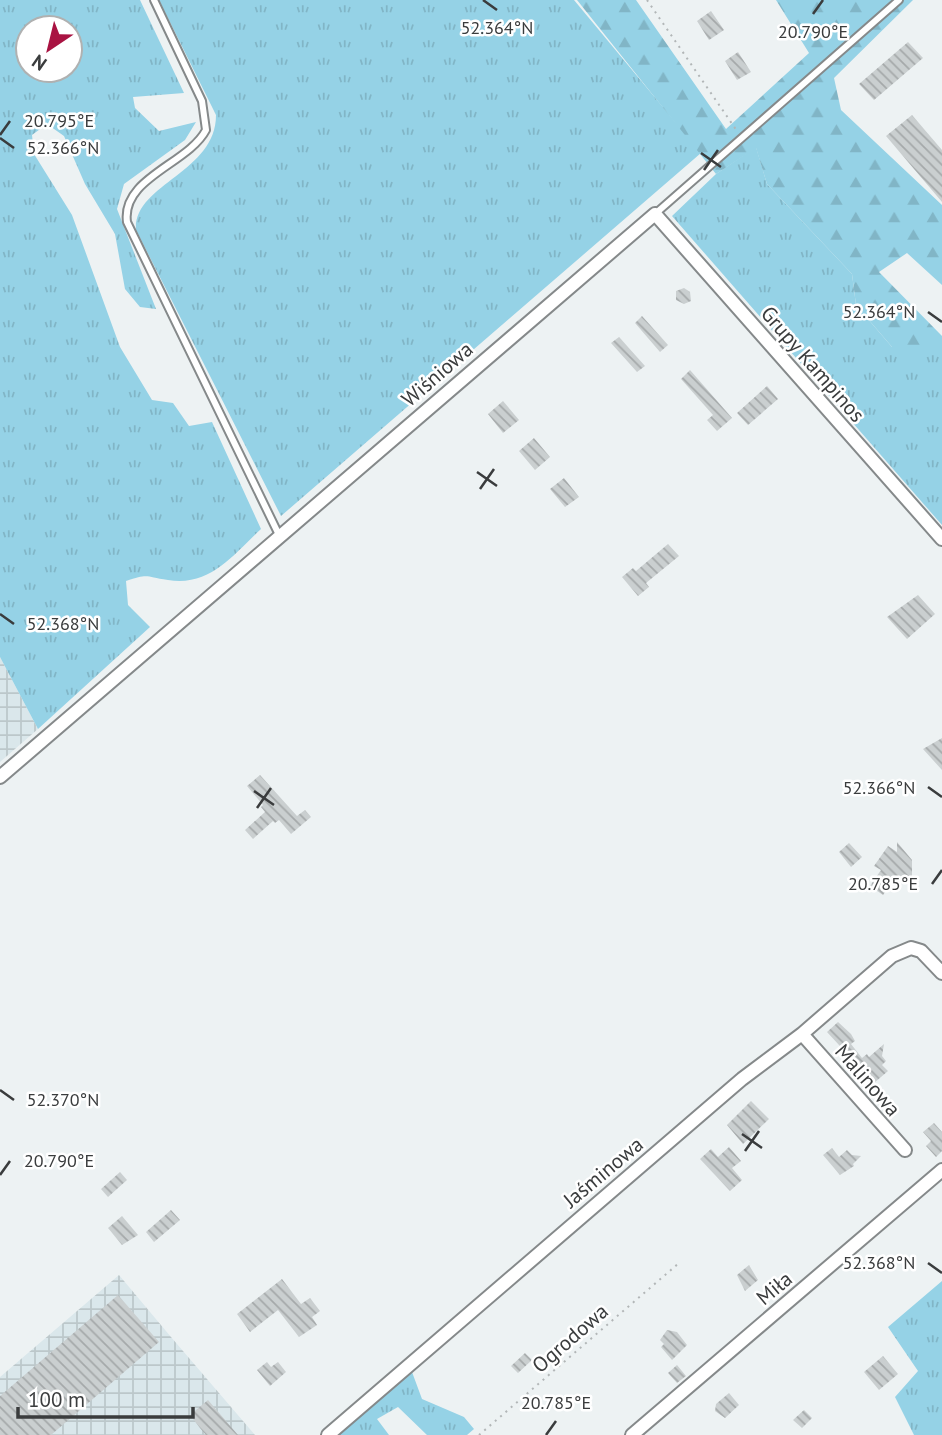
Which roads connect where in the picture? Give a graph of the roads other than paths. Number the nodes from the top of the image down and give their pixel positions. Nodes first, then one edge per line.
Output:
1 (153, 0) edge
2 (899, 0) edge
3 (654, 214) junction
4 (280, 537) junction
5 (942, 539) edge
6 (0, 777) edge
7 (942, 973) edge
8 (802, 1034) junction
9 (905, 1150) dead end
10 (942, 1170) edge
11 (327, 1435) edge
12 (632, 1435) edge

1 - 4 lane
2 - 3 lane, Wiśniowa
3 - 4 street, Wiśniowa
3 - 5 street, Grupy Kampinos
4 - 6 street, Wiśniowa
7 - 8 street, Jaśminowa
8 - 9 street, Malinowa
8 - 11 street, Jaśminowa
10 - 12 street, Miła

